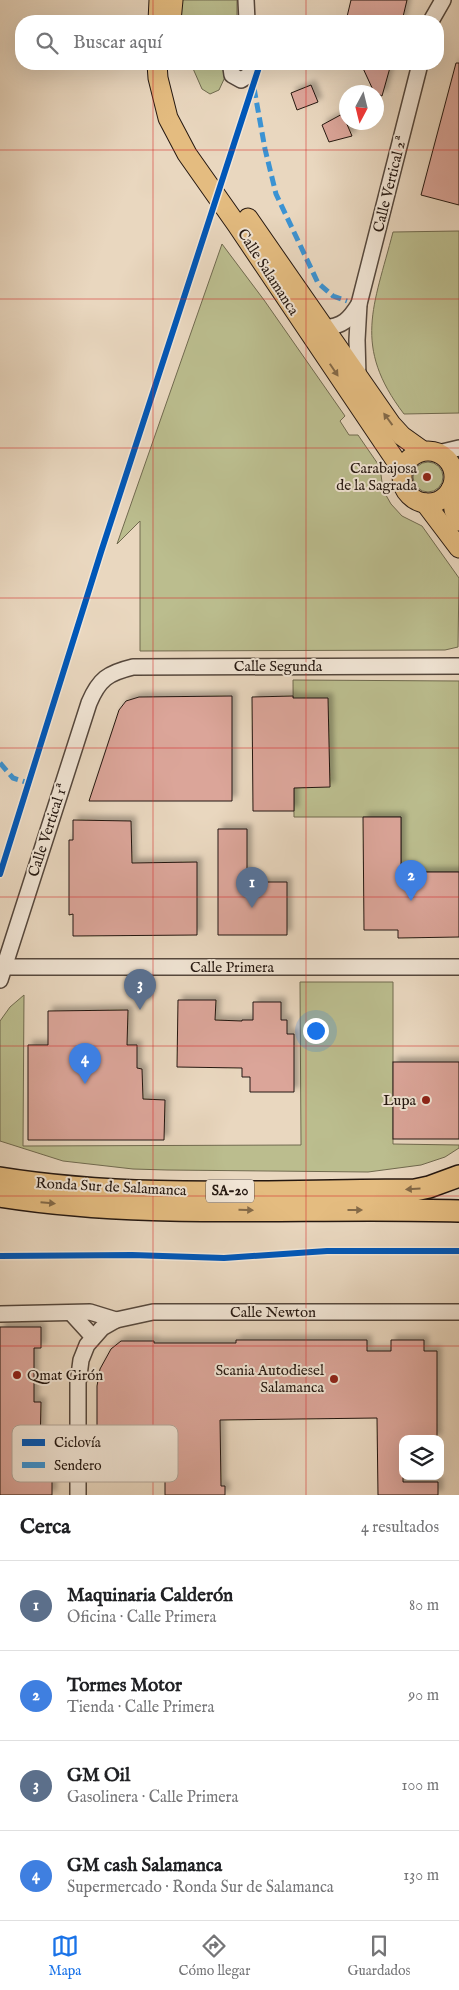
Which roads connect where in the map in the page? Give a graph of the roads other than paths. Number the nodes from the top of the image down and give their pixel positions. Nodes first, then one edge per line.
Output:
1 (160, 0) edge
2 (173, 0) edge
3 (246, 0) edge
4 (443, 0) edge
5 (159, 15) edge
6 (172, 15) edge
7 (247, 15) edge
8 (434, 15) edge
9 (157, 70) edge
10 (170, 70) edge
11 (231, 70) edge
12 (251, 70) edge
13 (418, 70) edge
14 (200, 162) junction
15 (242, 221) junction
16 (359, 304) junction
17 (324, 328) junction
18 (358, 377) junction
19 (459, 448) edge
20 (431, 452) junction
21 (402, 470) junction
22 (455, 481) edge
23 (425, 503) junction
24 (459, 521) edge
25 (459, 548) edge
26 (459, 666) edge
27 (100, 682) joint
28 (459, 967) edge
29 (2, 974) edge
30 (459, 1176) edge
31 (0, 1178) edge
32 (0, 1196) edge
33 (459, 1211) edge
34 (459, 1312) edge
35 (0, 1314) edge
36 (72, 1314) junction
37 (116, 1320) junction
38 (93, 1337) junction
39 (78, 1425) edge
40 (78, 1482) edge
41 (78, 1495) edge

1 - 5 main road
2 - 6 main road
3 - 7 street
4 - 8 street
9 - 14 main road, Calle Salamanca
10 - 14 main road, Calle Salamanca
11 - 12 street
13 - 16 street, Calle Vertical 2ª
14 - 15 main road, Calle Salamanca
15 - 17 main road, Calle Salamanca
15 -> 21 main road, Calle Salamanca
16 - 17 street, Calle Vertical 2ª
16 - 18 street, Calle Vertical 2ª
17 - 18 main road, Calle Salamanca
20 -> 18 main road, Calle Salamanca
19 - 20 street
20 - 21 main road
20 - 22 main road
21 - 23 main road
22 - 23 main road
22 - 24 main road
23 - 25 main road
26 - 27 street, Calle Segunda
27 - 29 street, Calle Vertical 1ª
28 - 29 street, Calle Primera
30 -> 31 highway, Ronda Sur de Salamanca / SA-20
32 -> 33 highway, Ronda Sur de Salamanca / SA-20
34 - 37 street, Calle Newton
35 - 36 street
36 - 37 street
36 - 38 street
37 - 38 street, Calle Newton
38 - 39 street
40 - 41 street

